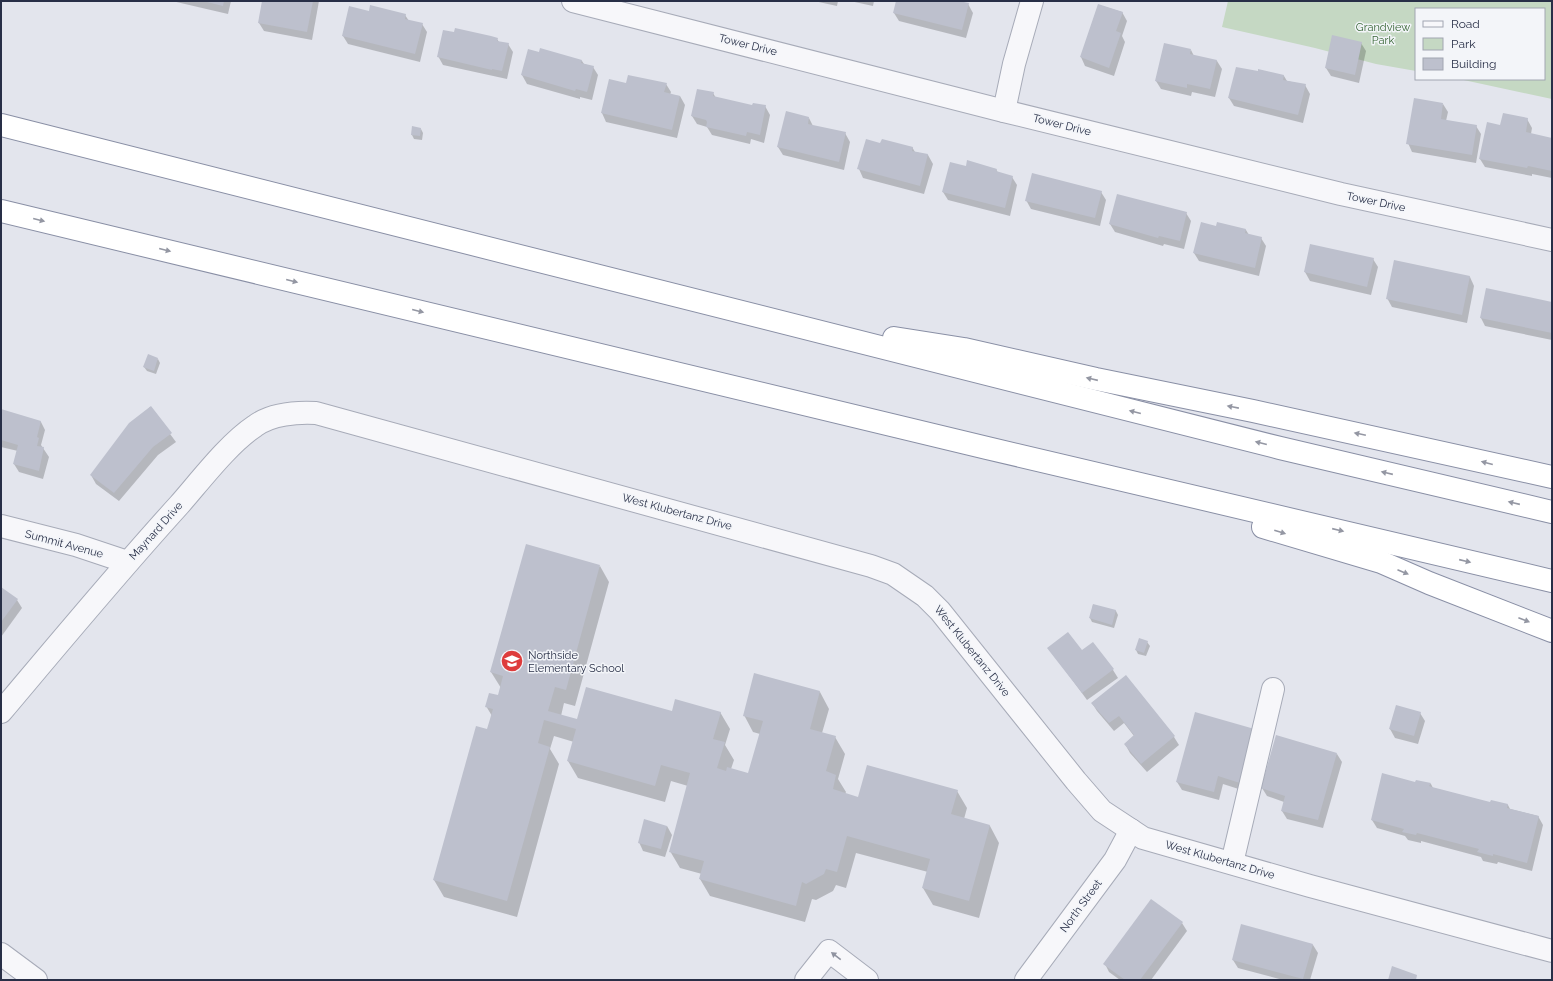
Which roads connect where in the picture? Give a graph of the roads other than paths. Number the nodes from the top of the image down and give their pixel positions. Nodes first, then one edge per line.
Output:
1 (573, 1) edge
2 (1032, 1) edge
3 (1004, 111) junction
4 (1, 125) edge
5 (1, 211) edge
6 (1552, 240) edge
7 (740, 312) junction
8 (345, 421) joint
9 (987, 448) junction
10 (1552, 477) edge
11 (1552, 512) edge
12 (1, 526) edge
13 (127, 562) junction
14 (1552, 582) edge
15 (1552, 631) edge
16 (1273, 689) dead end
17 (1, 712) edge
18 (1131, 830) junction
19 (1232, 863) junction
20 (1552, 951) edge
21 (1, 954) edge
22 (36, 980) edge
23 (806, 980) edge
24 (867, 980) edge
25 (1026, 980) edge

1 - 3 street, Tower Drive
2 - 3 street
3 - 6 street, Tower Drive
4 - 7 highway
5 -> 9 highway
10 -> 7 highway
11 -> 7 highway
8 - 13 street, Maynard Drive
8 - 18 street, West Klubertanz Drive
9 -> 14 highway
9 -> 15 highway
12 - 13 street, Summit Avenue
13 - 17 street, Maynard Drive
16 - 19 street
18 - 19 street, West Klubertanz Drive
18 - 25 street, North Street
19 - 20 street, West Klubertanz Drive
21 - 22 street
24 -> 23 street

